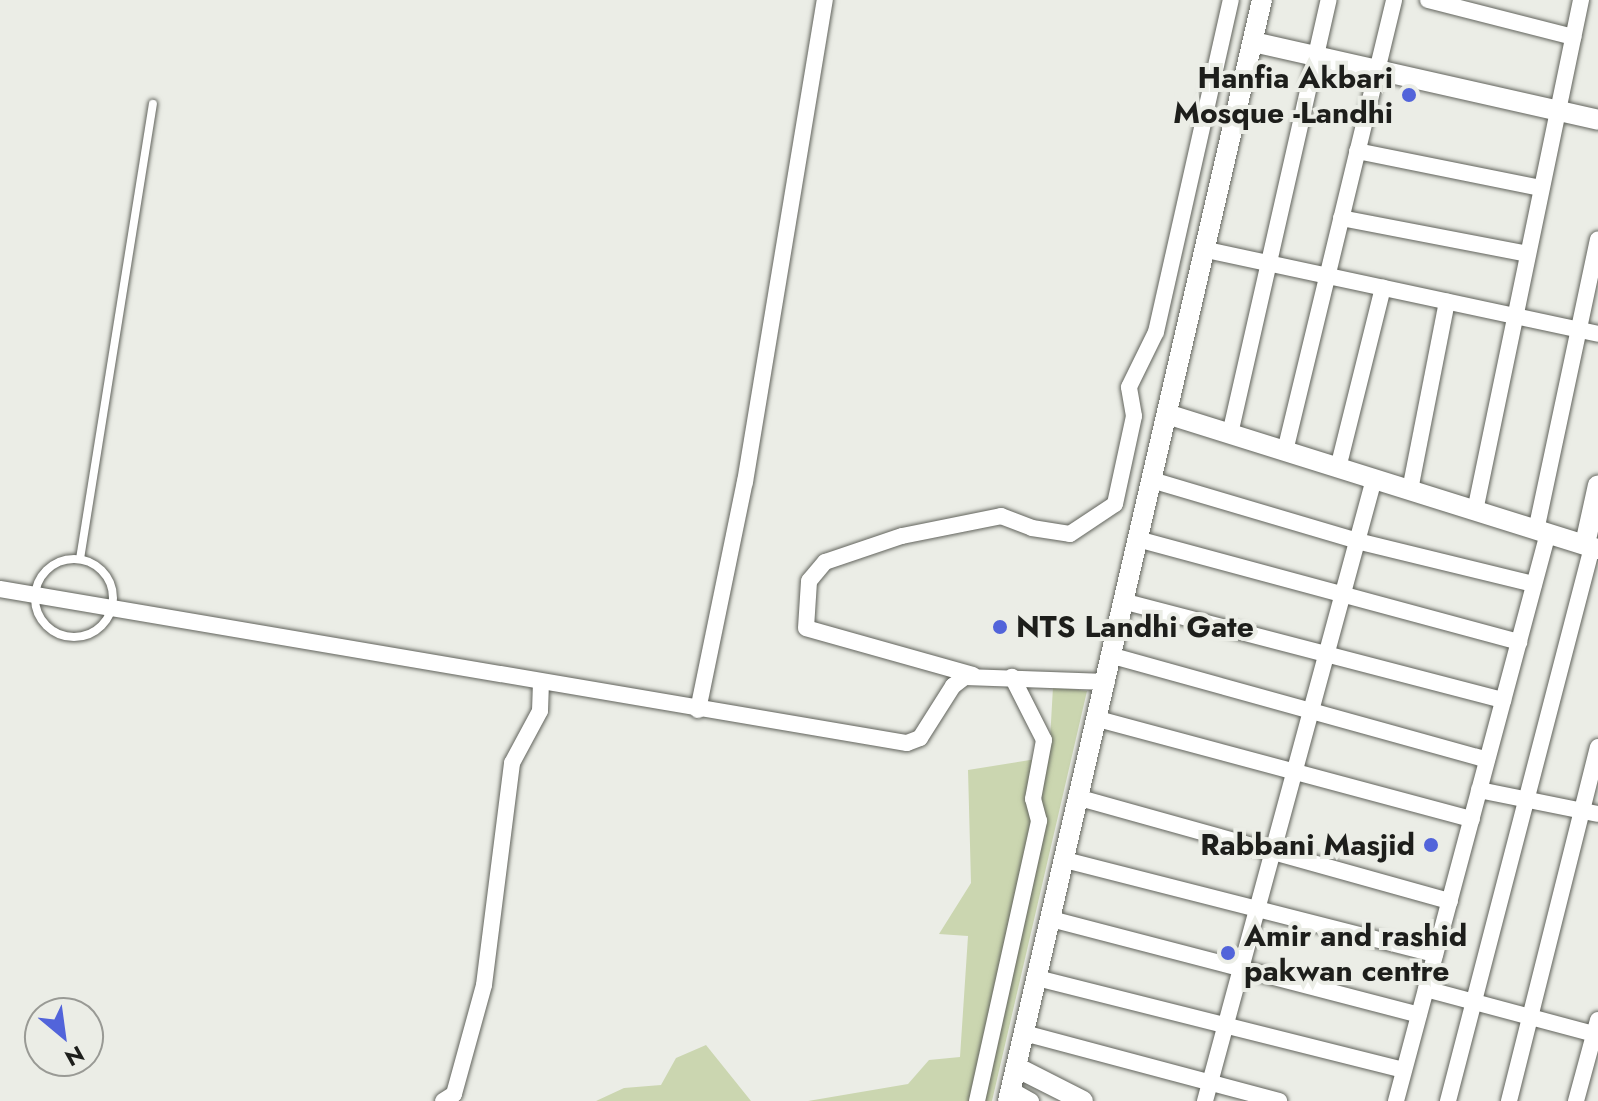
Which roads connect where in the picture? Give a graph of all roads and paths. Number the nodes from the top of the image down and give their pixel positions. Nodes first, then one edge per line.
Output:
1 (825, 0) edge
2 (1231, 0) edge
3 (1262, 0) edge
4 (1329, 0) edge
5 (1394, 0) edge
6 (1428, 0) edge
7 (1581, 0) edge
8 (1573, 37) junction
9 (1253, 42) junction
10 (1314, 58) junction
11 (1376, 72) junction
12 (153, 104) dead end
13 (1559, 111) junction
14 (1598, 120) edge
15 (1357, 151) junction
16 (1541, 188) junction
17 (1341, 218) junction
18 (1598, 239) edge
19 (1207, 250) junction
20 (1528, 254) junction
21 (1267, 263) junction
22 (1327, 275) junction
23 (1383, 288) junction
24 (1447, 302) junction
25 (1515, 317) junction
26 (1578, 329) junction
27 (1598, 334) edge
28 (1170, 415) junction
29 (1230, 434) junction
30 (1285, 451) junction
31 (1338, 468) junction
32 (1374, 479) junction
33 (1155, 481) junction
34 (1598, 485) edge
35 (1410, 490) junction
36 (1595, 509) edge
37 (1475, 511) junction
38 (1542, 530) junction
39 (1141, 540) junction
40 (1357, 541) junction
41 (1592, 547) edge
42 (80, 559) junction
43 (1534, 584) junction
44 (0, 589) edge
45 (34, 595) junction
46 (1341, 596) junction
47 (1126, 602) junction
48 (112, 608) junction
49 (1519, 642) junction
50 (1326, 655) junction
51 (1113, 656) junction
52 (973, 675) junction
53 (1012, 677) junction
54 (1107, 682) junction
55 (541, 685) junction
56 (1503, 700) junction
57 (698, 710) junction
58 (1309, 710) junction
59 (1098, 719) junction
60 (1598, 747) edge
61 (1487, 760) junction
62 (1294, 771) junction
63 (1479, 790) junction
64 (1080, 798) junction
65 (1525, 799) junction
66 (1580, 811) junction
67 (1598, 814) edge
68 (1472, 819) junction
69 (1272, 851) junction
70 (1065, 860) junction
71 (1450, 901) junction
72 (1257, 908) junction
73 (1051, 919) junction
74 (1435, 954) junction
75 (1242, 971) junction
76 (1037, 978) junction
77 (1426, 989) junction
78 (1473, 1000) junction
79 (1419, 1015) junction
80 (1531, 1017) junction
81 (1226, 1025) junction
82 (1597, 1030) edge
83 (1024, 1033) junction
84 (1016, 1067) junction
85 (1404, 1070) junction
86 (1208, 1093) edge
87 (1009, 1095) edge
88 (443, 1101) edge
89 (977, 1101) edge
90 (1031, 1101) edge
91 (1083, 1101) edge
92 (1279, 1101) edge
93 (1396, 1101) edge
94 (1448, 1101) edge
95 (1509, 1101) edge
96 (1576, 1101) edge

1 - 57 street
2 - 52 street
3 - 9 street
4 - 10 street
5 - 11 street
6 - 8 street
7 - 8 street
8 - 13 street
9 - 10 street
9 - 19 street
10 - 11 street
10 - 21 street
11 - 13 street
11 - 15 street
12 - 42 lane
13 - 14 street
13 - 16 street
15 - 16 street
15 - 17 street
16 - 20 street
17 - 20 street
17 - 22 street
18 - 26 street
19 - 21 street
19 - 28 street
20 - 25 street
21 - 22 street
21 - 29 street
22 - 23 street
22 - 30 street
23 - 24 street
23 - 31 street
24 - 25 street
24 - 35 street
25 - 26 street
25 - 37 street
26 - 27 street
26 - 38 street
28 - 29 street
28 - 33 street
29 - 30 street
30 - 31 street
31 - 32 street
32 - 35 street
32 - 40 street
33 - 39 street
33 - 40 street
34 - 36 street
35 - 37 street
36 - 41 street
37 - 38 street
38 - 41 street
38 - 43 street
39 - 46 street
39 - 47 street
40 - 43 street
40 - 46 street
41 - 65 street
42 - 45 lane
42 - 48 lane
43 - 49 street
44 - 45 street
45 - 48 street
45 - 48 lane
46 - 49 street
46 - 50 street
47 - 50 street
47 - 51 street
48 - 55 street
49 - 56 street
50 - 56 street
50 - 58 street
51 - 54 street
51 - 58 street
52 - 53 street
52 - 57 street
53 - 54 street
53 - 89 street
54 - 59 street
55 - 57 street
55 - 88 street
56 - 61 street
58 - 61 street
58 - 62 street
59 - 62 street
59 - 64 street
60 - 66 street
61 - 63 street
62 - 68 street
62 - 69 street
63 - 65 street
63 - 68 street
64 - 69 street
64 - 70 street
65 - 66 street
65 - 78 street
66 - 67 street
66 - 80 street
68 - 71 street
69 - 71 street
69 - 72 street
70 - 72 street
70 - 73 street
71 - 74 street
72 - 74 street
72 - 75 street
73 - 75 street
73 - 76 street
74 - 77 street
75 - 79 street
75 - 81 street
76 - 81 street
76 - 83 street
77 - 78 street
77 - 79 street
78 - 80 street
78 - 94 street
79 - 85 street
80 - 82 street
80 - 95 street
81 - 85 street
81 - 86 street
82 - 96 street
83 - 84 street
83 - 86 street
84 - 87 street
84 - 91 street
85 - 93 street
86 - 92 street
87 - 90 street

